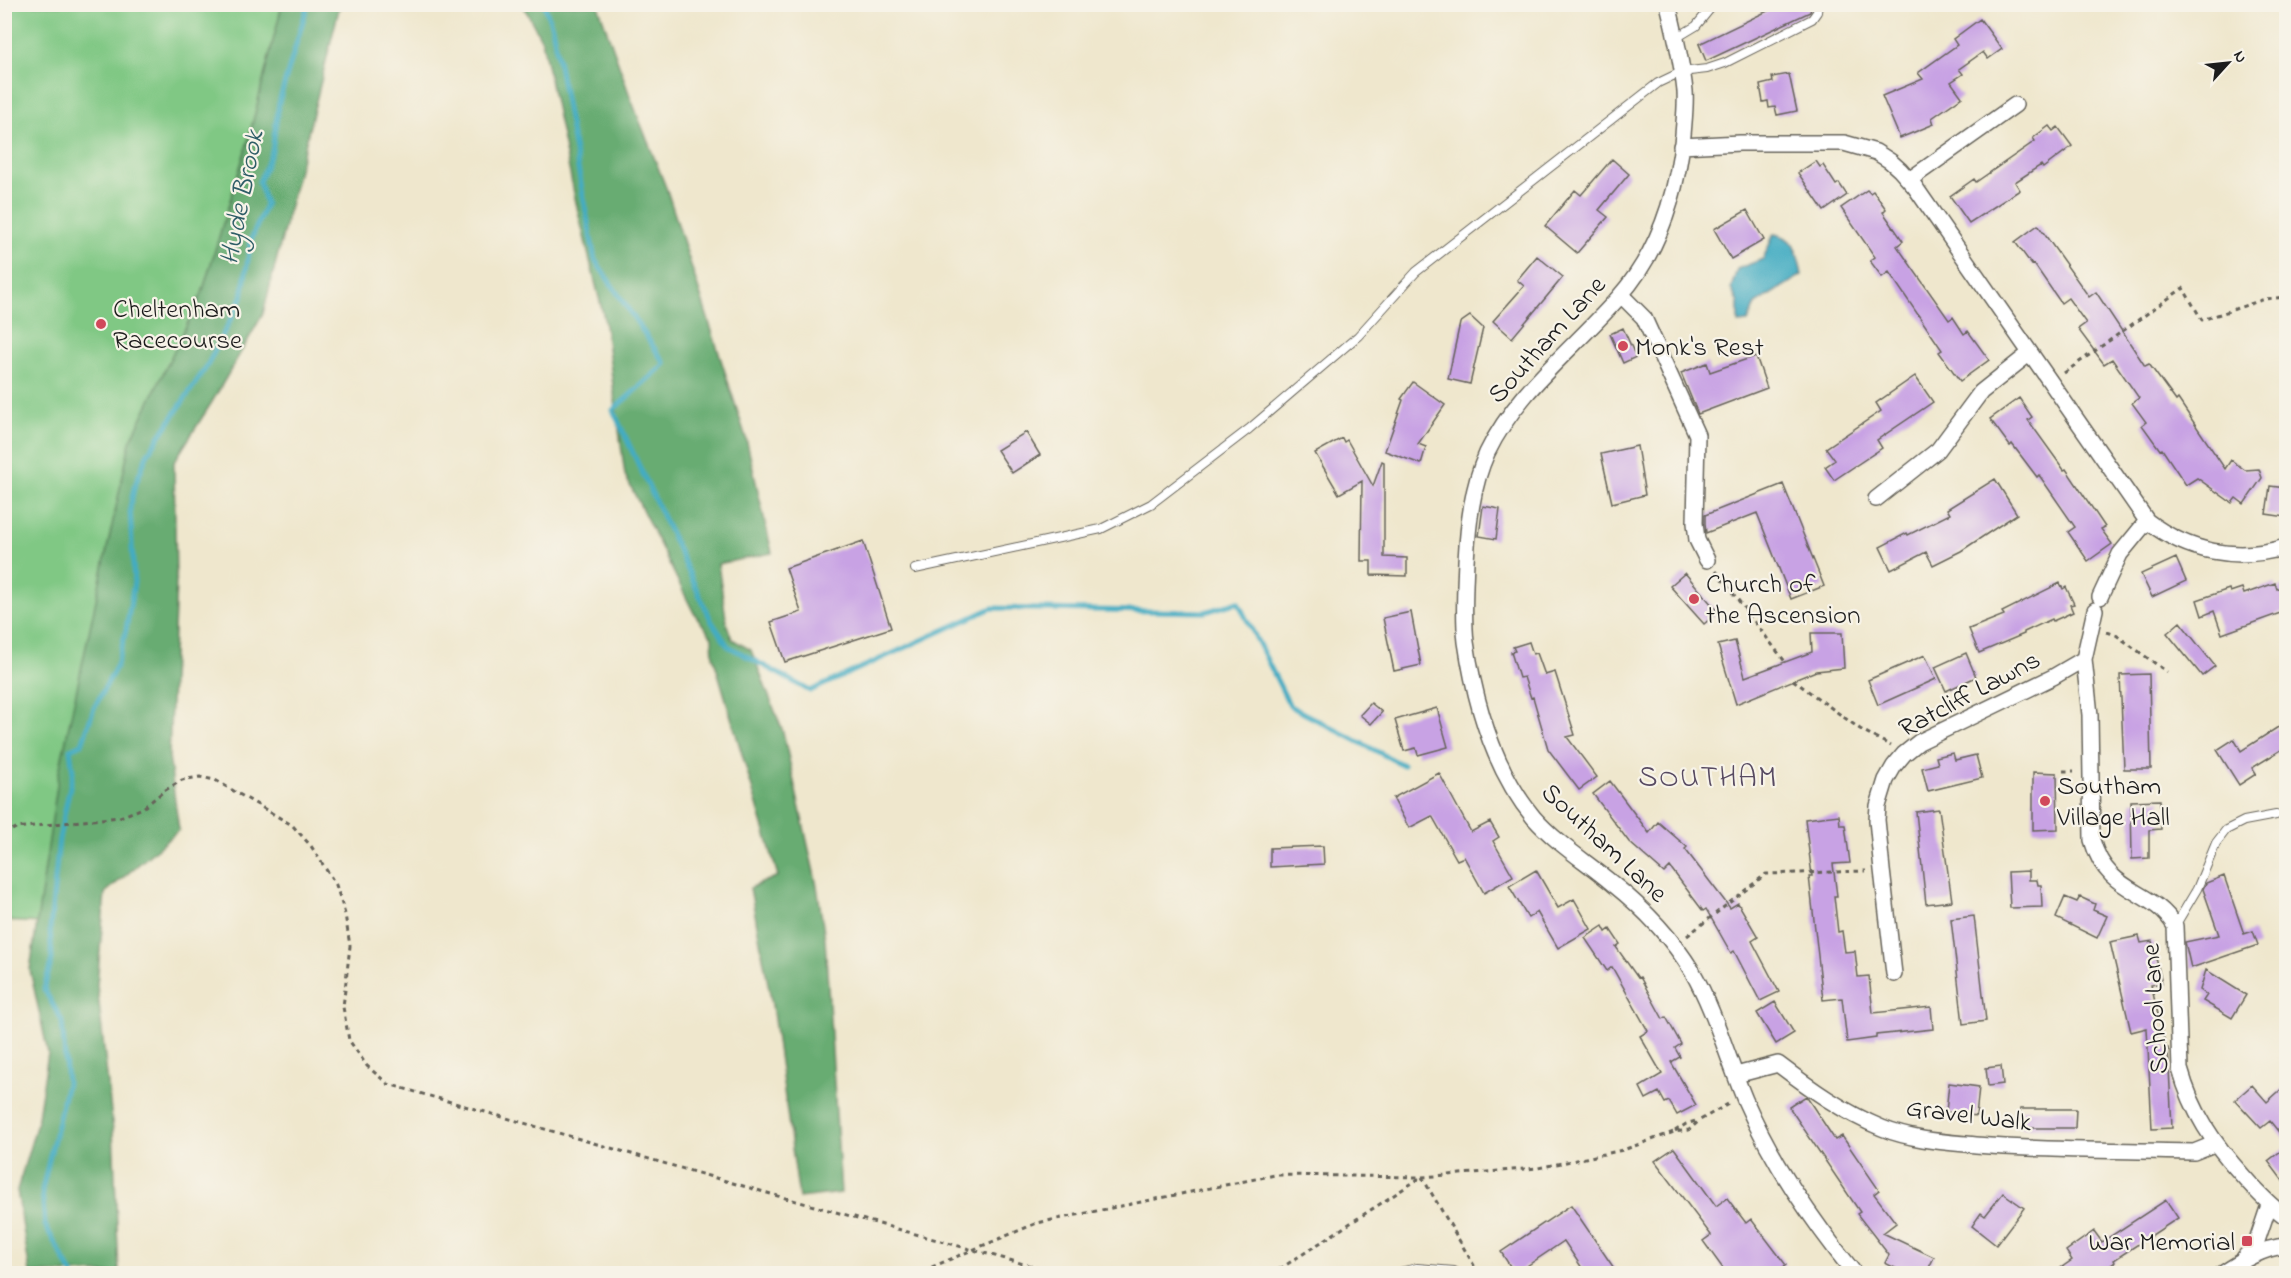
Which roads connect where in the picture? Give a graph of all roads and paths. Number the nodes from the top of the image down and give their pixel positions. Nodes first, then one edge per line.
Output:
1 (1668, 4) edge
2 (1714, 4) edge
3 (1818, 4) edge
4 (1676, 38) junction
5 (1681, 72) junction
6 (2015, 105) dead end
7 (1682, 146) junction
8 (1909, 180) junction
9 (1621, 295) junction
10 (2286, 297) edge
11 (2030, 353) junction
12 (2051, 383) junction
13 (1876, 499) dead end
14 (2147, 521) junction
15 (2286, 547) edge
16 (1707, 560) joint
17 (915, 569) dead end
18 (2092, 627) junction
19 (2084, 659) junction
20 (1786, 663) dead end
21 (2167, 672) dead end
22 (1793, 680) dead end
23 (1882, 740) dead end
24 (2276, 815) dead end
25 (4, 834) edge
26 (1882, 870) junction
27 (2175, 926) junction
28 (1674, 946) junction
29 (1893, 974) dead end
30 (1736, 1075) junction
31 (1743, 1095) junction
32 (2214, 1144) junction
33 (1422, 1177) junction
34 (2269, 1205) junction
35 (2286, 1217) edge
36 (2286, 1246) edge
37 (973, 1249) junction
38 (2242, 1261) junction
39 (915, 1274) edge
40 (1060, 1274) edge
41 (1272, 1274) edge
42 (1392, 1274) edge
43 (1459, 1274) edge
44 (1479, 1274) edge
45 (1855, 1274) edge
46 (2222, 1274) edge

1 - 4 street, Southam Lane
2 - 4 lane
3 - 5 lane
4 - 5 street, Southam Lane
5 - 7 street, Southam Lane
5 - 17 lane
6 - 8 street
7 - 8 street
7 - 9 street, Southam Lane
8 - 11 street
9 - 16 street
9 - 28 street, Southam Lane
10 - 12 path
11 - 12 street
11 - 13 street
12 - 14 street
14 - 15 street
14 - 18 street
16 - 20 path
18 - 19 street
18 - 21 path
19 - 26 street, Ratcliff Lawns
19 - 27 street
22 - 23 path
24 - 27 lane
25 - 37 path
26 - 28 path
26 - 29 street, Ratcliff Lawns
27 - 32 street, School Lane
28 - 30 street, Southam Lane
30 - 31 street, Southam Lane
30 - 32 street, Gravel Walk
31 - 33 path
31 - 45 street, Southam Lane
32 - 34 street, School Lane
33 - 37 path
33 - 41 path
33 - 44 path
34 - 35 street, School Lane
34 - 38 street
36 - 38 street
37 - 39 path
37 - 40 path
38 - 46 street
42 - 43 lane

